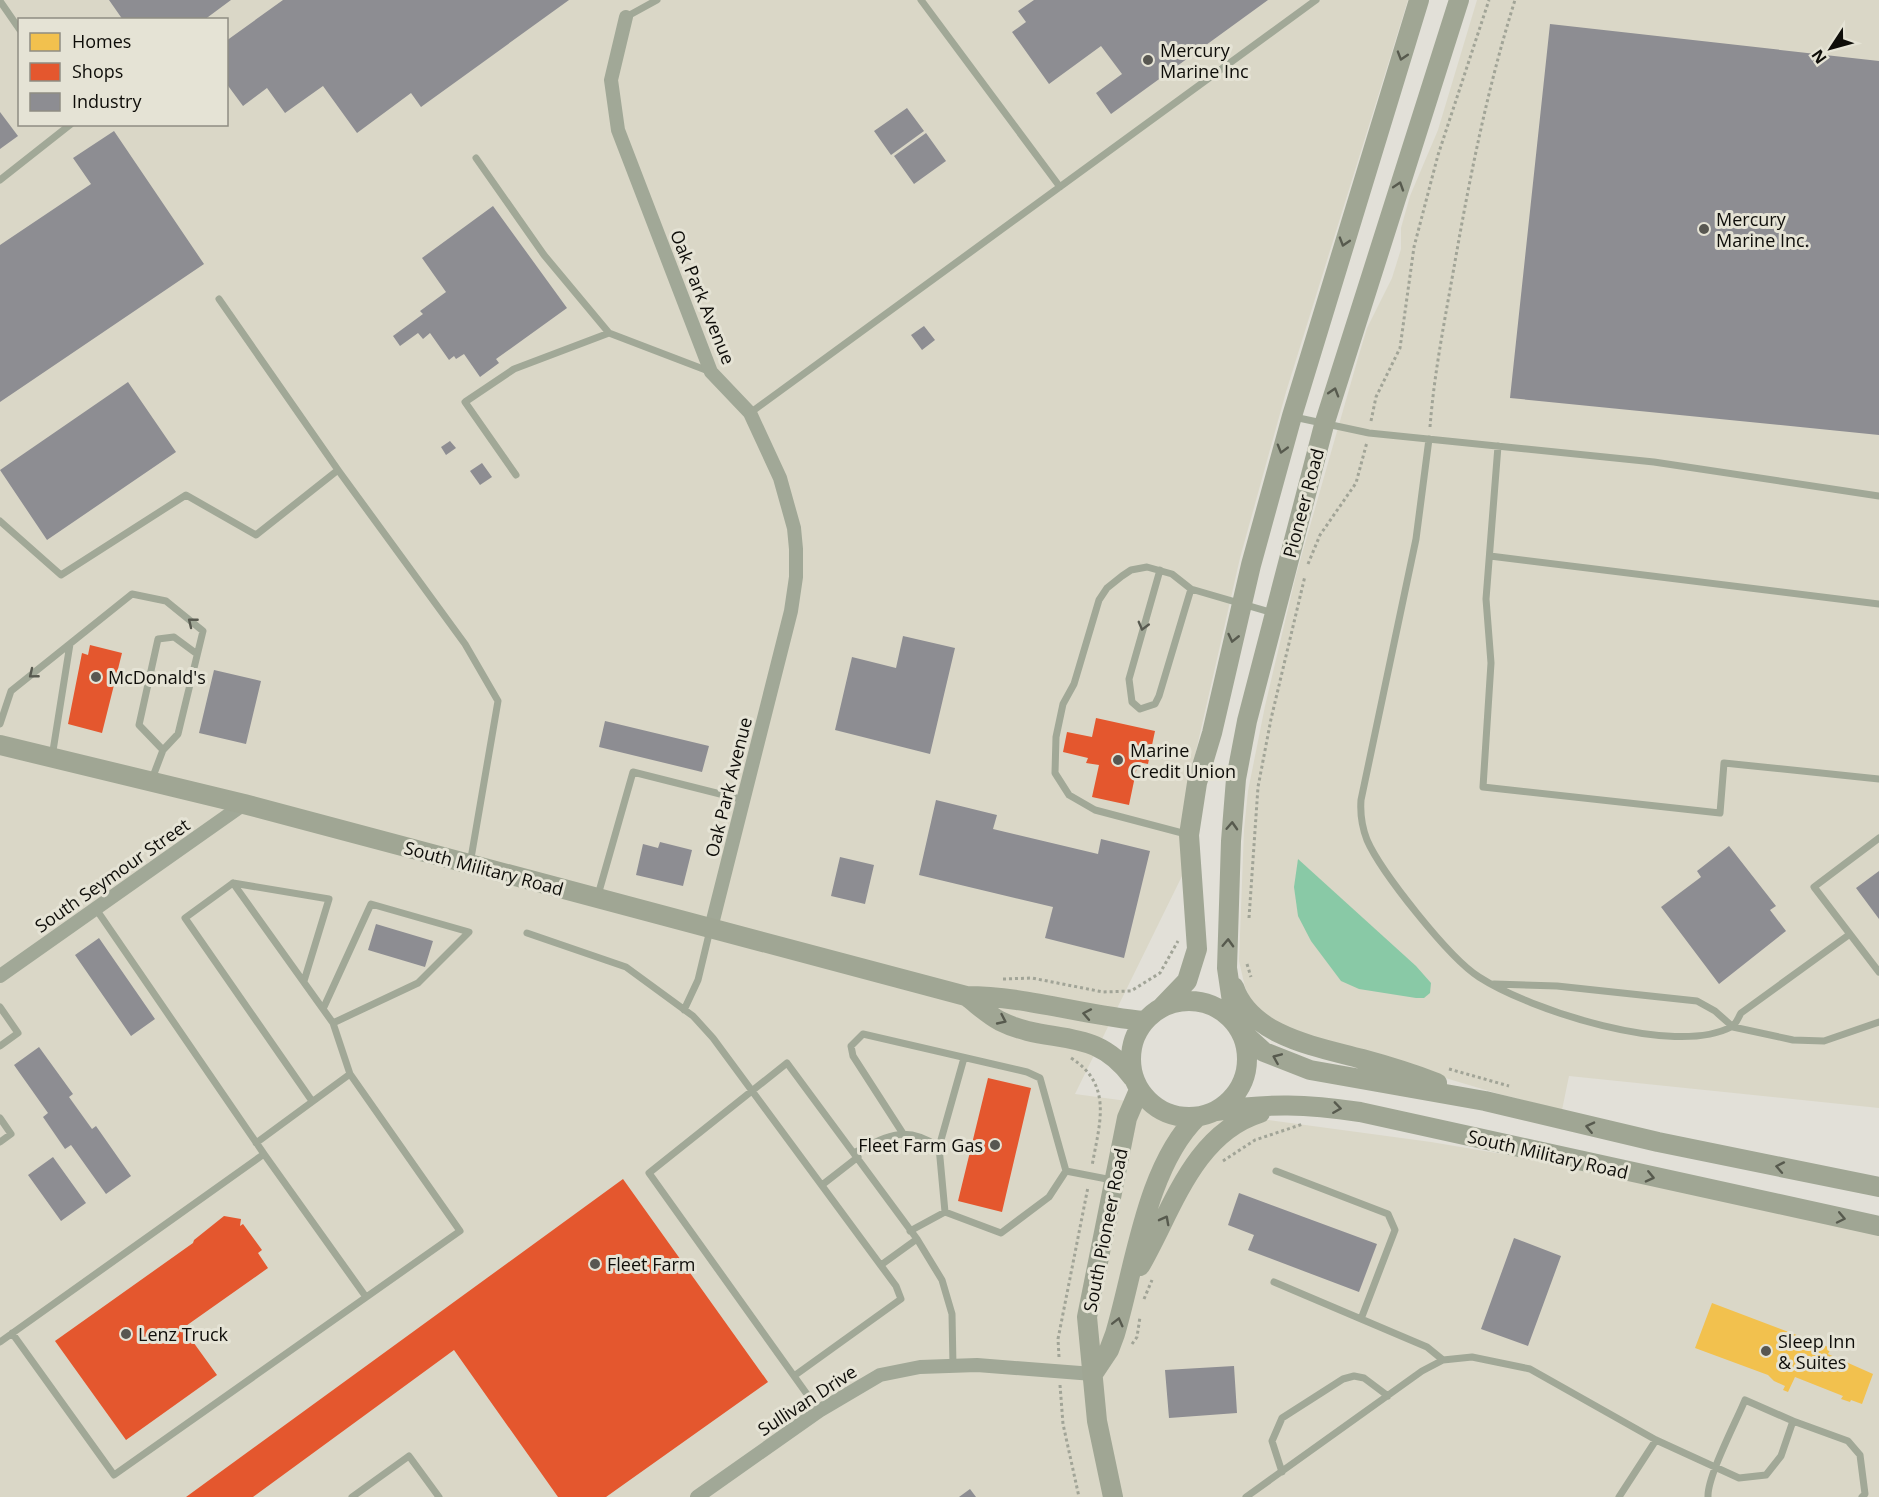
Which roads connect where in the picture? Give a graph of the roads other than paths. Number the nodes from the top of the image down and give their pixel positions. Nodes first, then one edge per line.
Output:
1 (657, 0) edge
2 (921, 0) edge
3 (1316, 0) edge
4 (1419, 0) edge
5 (1459, 0) edge
6 (0, 1) edge
7 (626, 17) joint
8 (18, 27) edge
9 (68, 126) edge
10 (476, 158) dead end
11 (0, 180) edge
12 (1060, 187) junction
13 (219, 298) dead end
14 (609, 333) junction
15 (711, 372) junction
16 (750, 413) junction
17 (1292, 416) junction
18 (1324, 425) junction
19 (1430, 439) junction
20 (1498, 446) junction
21 (338, 470) junction
22 (516, 475) dead end
23 (1879, 496) edge
24 (0, 521) edge
25 (1490, 556) junction
26 (1160, 570) junction
27 (1191, 589) junction
28 (1241, 604) junction
29 (1879, 604) edge
30 (1273, 613) junction
31 (70, 644) junction
32 (198, 654) junction
33 (0, 724) edge
34 (0, 745) edge
35 (163, 750) junction
36 (52, 758) junction
37 (1879, 779) edge
38 (152, 782) junction
39 (744, 800) junction
40 (244, 804) junction
41 (1189, 835) junction
42 (1879, 838) edge
43 (470, 864) junction
44 (233, 883) junction
45 (597, 898) junction
46 (96, 909) junction
47 (711, 928) junction
48 (527, 933) dead end
49 (1850, 934) junction
50 (1227, 968) junction
51 (1879, 972) edge
52 (0, 976) edge
53 (304, 981) junction
54 (1492, 984) junction
55 (966, 996) junction
56 (1162, 1006) junction
57 (0, 1007) edge
58 (323, 1009) junction
59 (684, 1010) junction
60 (1145, 1021) junction
61 (1879, 1022) edge
62 (333, 1023) junction
63 (1238, 1027) junction
64 (1733, 1027) junction
65 (0, 1046) edge
66 (964, 1058) junction
67 (350, 1074) junction
68 (1137, 1084) junction
69 (753, 1090) junction
70 (312, 1101) junction
71 (1485, 1101) junction
72 (1305, 1105) junction
73 (1207, 1114) junction
74 (0, 1118) edge
75 (902, 1132) junction
76 (0, 1142) edge
77 (256, 1143) junction
78 (939, 1147) junction
79 (264, 1154) junction
80 (856, 1155) junction
81 (1276, 1171) dead end
82 (1066, 1172) junction
83 (1114, 1181) junction
84 (822, 1185) junction
85 (1879, 1187) edge
86 (945, 1212) junction
87 (1879, 1226) edge
88 (910, 1231) junction
89 (916, 1239) junction
90 (881, 1265) junction
91 (1274, 1282) dead end
92 (1126, 1289) junction
93 (366, 1297) junction
94 (1361, 1319) junction
95 (12, 1333) junction
96 (0, 1342) edge
97 (1443, 1360) junction
98 (953, 1366) junction
99 (1093, 1374) junction
100 (794, 1376) junction
101 (1388, 1396) junction
102 (819, 1411) junction
103 (1793, 1421) junction
104 (1656, 1440) junction
105 (1717, 1468) junction
106 (1282, 1472) junction
107 (352, 1497) edge
108 (439, 1497) edge
109 (697, 1497) edge
110 (1113, 1497) edge
111 (1246, 1497) edge
112 (1619, 1497) edge
113 (1708, 1497) edge
114 (1862, 1497) edge

1 - 7 lane
2 - 12 lane
3 - 12 lane
4 -> 17 main road, Pioneer Road
18 -> 5 main road, Pioneer Road
6 - 8 lane
7 - 15 street, Oak Park Avenue
9 - 11 lane
10 - 14 lane
12 - 16 lane
13 - 21 lane
14 - 15 lane
14 - 22 lane
15 - 16 street, Oak Park Avenue
16 - 39 street, Oak Park Avenue
17 - 18 lane
17 -> 28 main road, Pioneer Road
18 - 19 lane
18 - 30 main road, Pioneer Road
19 - 20 lane
19 - 54 lane
20 - 23 lane
20 - 25 lane
21 - 24 lane
21 - 43 lane
25 - 29 lane
25 - 37 lane
26 - 27 lane
26 -> 27 lane
26 - 41 lane
27 - 28 lane
28 - 30 lane
28 -> 41 main road, Pioneer Road
50 -> 30 main road, Pioneer Road
32 -> 31 lane
31 -> 33 lane
31 - 36 lane
32 - 35 lane
32 - 35 lane
34 - 36 main road, South Military Road
35 - 38 lane
36 - 38 main road, South Military Road
38 - 40 main road, South Military Road
39 - 45 lane
39 - 47 street, Oak Park Avenue
40 - 43 main road, South Military Road
40 - 46 street, South Seymour Street
41 - 56 main road, Pioneer Road
42 - 49 lane
43 - 45 main road, South Military Road
44 - 53 lane
44 - 53 lane
44 - 70 lane
45 - 47 main road, South Military Road
46 - 52 street, South Seymour Street
46 - 77 lane
47 - 55 main road, South Military Road
47 - 59 lane
48 - 59 lane
49 - 51 lane
49 - 64 lane
50 - 63 main road, Pioneer Road
50 - 71 main road
53 - 58 lane
54 - 64 lane
54 - 64 lane
60 -> 55 main road, South Military Road
55 -> 68 main road, South Military Road
56 - 60 main road
56 - 63 main road
57 - 65 lane
58 - 62 lane
58 - 62 lane
59 - 69 lane
60 - 68 main road
61 - 64 lane
62 - 67 lane
71 -> 63 main road, South Military Road
63 - 73 main road
66 - 75 lane
66 - 78 lane
66 - 82 lane
67 - 70 lane
67 - 93 lane
68 - 73 main road
68 - 83 main road, South Pioneer Road
69 - 80 lane
69 - 84 lane
69 - 100 lane
70 - 77 lane
85 -> 71 main road, South Military Road
72 - 73 main road, South Military Road
72 -> 87 main road, South Military Road
92 -> 72 main road
73 - 92 main road, South Pioneer Road
74 - 76 lane
75 - 78 lane
75 - 80 lane
77 - 79 lane
78 - 86 lane
79 - 93 lane
79 - 95 lane
80 - 84 lane
80 - 88 lane
81 - 94 lane
82 - 83 lane
82 - 86 lane
83 - 99 main road, South Pioneer Road
84 - 90 lane
86 - 88 lane
88 - 89 lane
89 - 90 lane
89 - 98 lane
90 - 100 lane
91 - 94 lane
99 -> 92 main road, South Pioneer Road
93 - 95 lane
94 - 97 lane
95 - 96 lane
97 - 101 lane
97 - 104 lane
98 - 99 street, Sullivan Drive
98 - 102 street, Sullivan Drive
99 - 110 main road, South Pioneer Road
100 - 102 lane
101 - 106 lane
101 - 106 lane
102 - 109 street, Sullivan Drive
103 - 105 lane
103 - 105 lane
103 - 114 lane
104 - 105 lane
104 - 112 lane
105 - 113 lane
106 - 111 lane
107 - 108 lane

